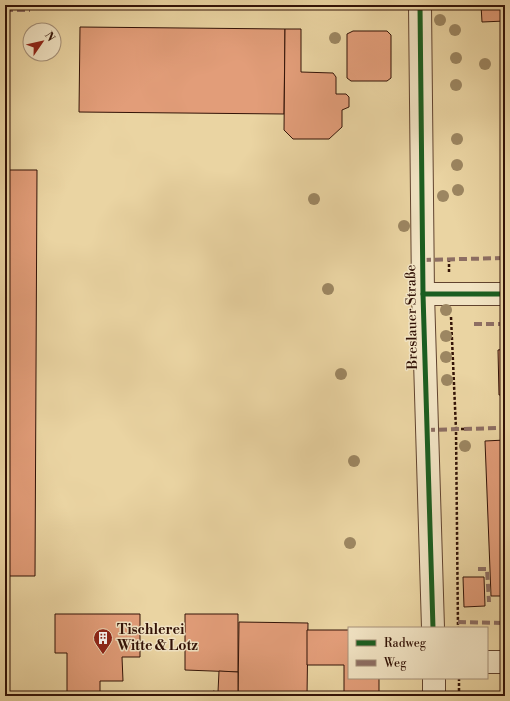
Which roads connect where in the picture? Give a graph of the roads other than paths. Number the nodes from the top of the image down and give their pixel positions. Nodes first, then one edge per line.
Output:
1 (420, 5) edge
2 (423, 294) junction
3 (505, 294) edge
4 (433, 627) edge
5 (434, 679) edge
6 (434, 696) edge

1 - 2 street, Breslauer Straße
2 - 3 street
2 - 4 street, Breslauer Straße
5 - 6 street

